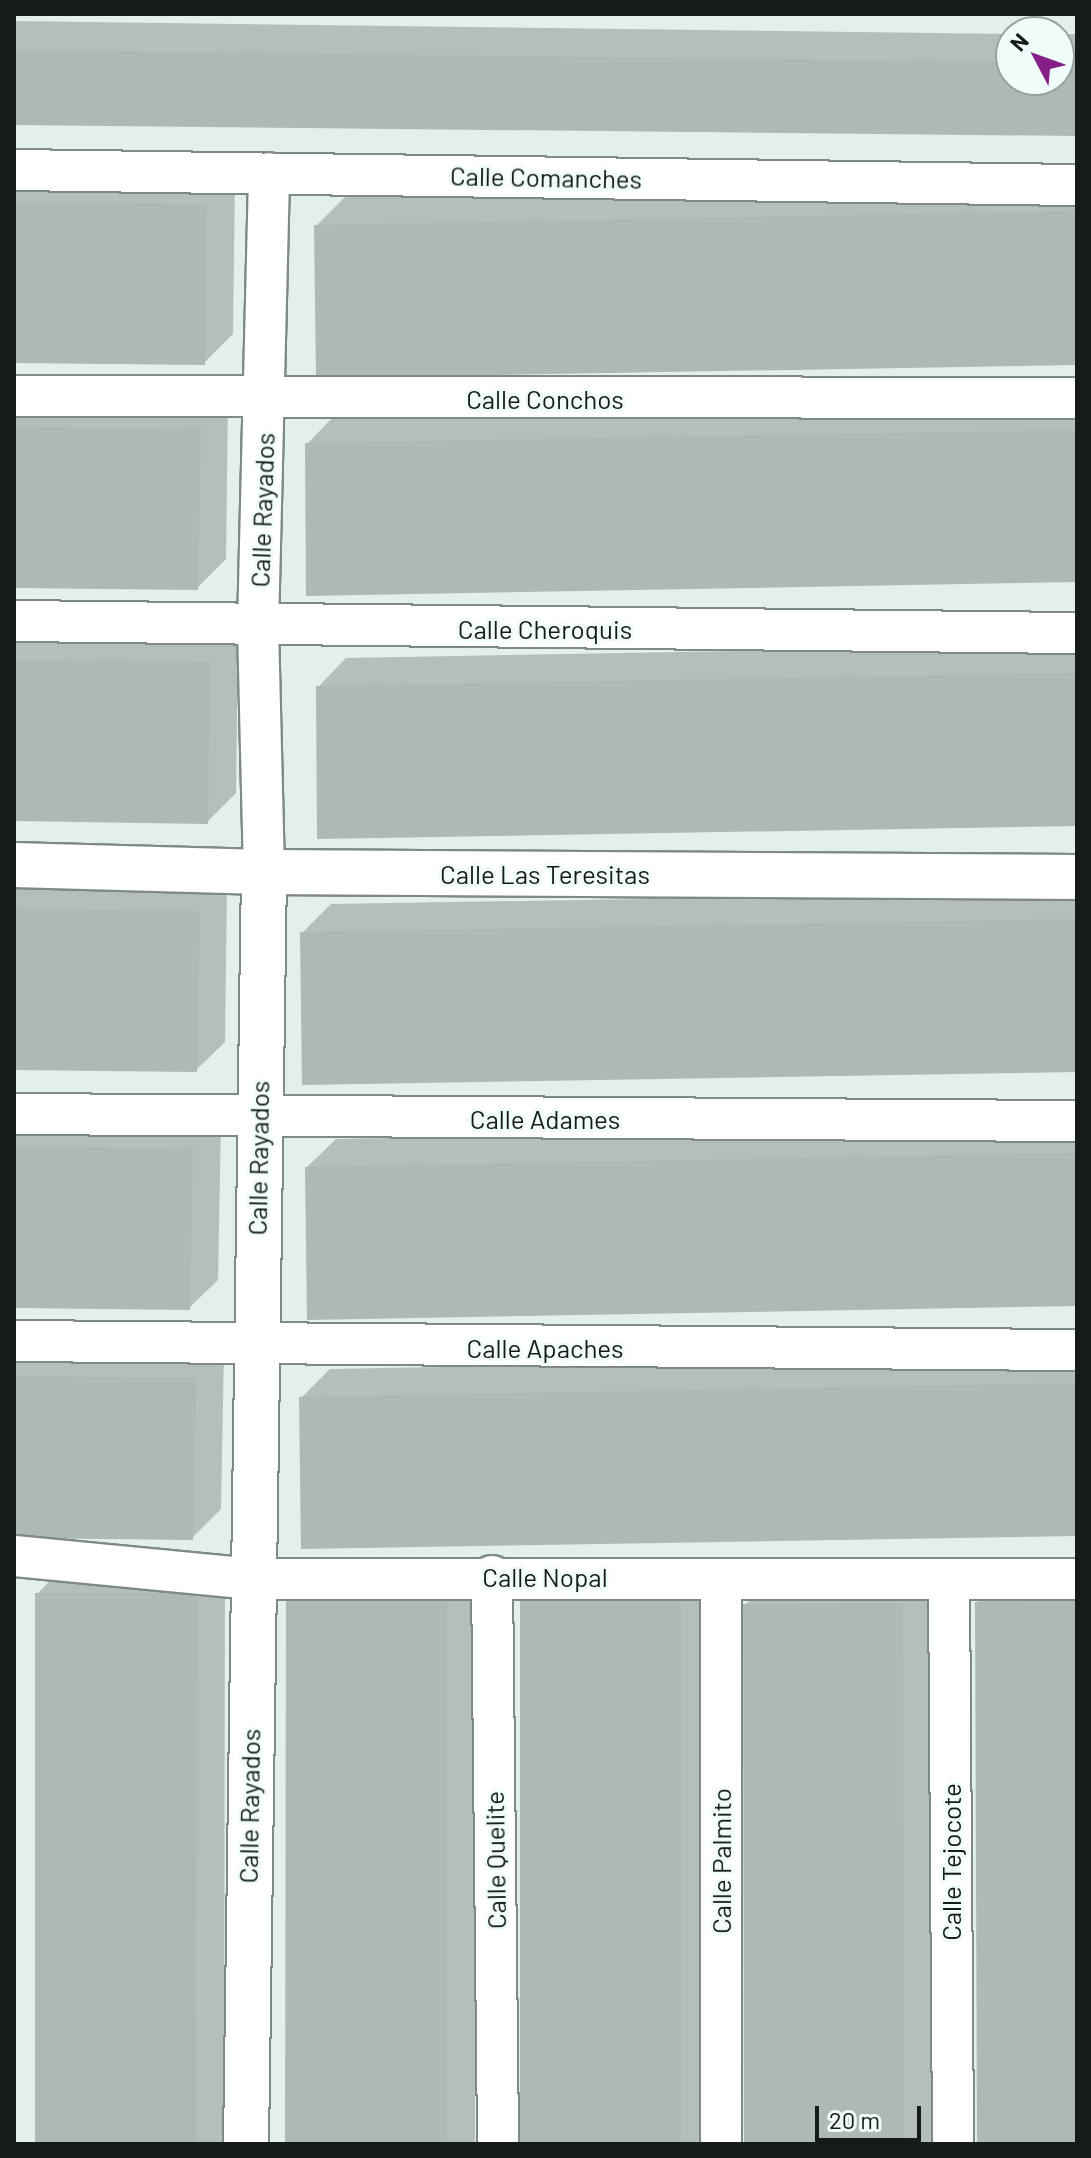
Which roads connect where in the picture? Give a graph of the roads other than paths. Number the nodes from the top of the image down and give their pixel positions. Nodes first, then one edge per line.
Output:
1 (14, 170) edge
2 (269, 173) junction
3 (1077, 185) edge
4 (14, 396) edge
5 (1077, 398) edge
6 (266, 399) junction
7 (14, 621) edge
8 (258, 627) junction
9 (1077, 633) edge
10 (14, 865) edge
11 (264, 872) junction
12 (1077, 877) edge
13 (14, 1114) edge
14 (258, 1119) junction
15 (1077, 1121) edge
16 (14, 1341) edge
17 (254, 1347) junction
18 (1077, 1350) edge
19 (14, 1556) edge
20 (492, 1576) junction
21 (251, 1579) junction
22 (721, 1579) junction
23 (1077, 1579) edge
24 (949, 1580) junction
25 (246, 2144) edge
26 (498, 2144) edge
27 (721, 2144) edge
28 (953, 2144) edge

1 - 2 street, Calle Comanches
2 - 3 street, Calle Comanches
2 - 6 street, Calle Rayados
4 - 6 street, Calle Conchos
5 - 6 street, Calle Conchos
6 - 8 street, Calle Rayados
7 - 8 street, Calle Cheroquis
8 - 9 street, Calle Cheroquis
8 - 11 street, Calle Rayados
10 - 11 street, Calle Las Teresitas
11 - 12 street, Calle Las Teresitas
11 - 14 street, Calle Rayados
13 - 14 street, Calle Adames
14 - 15 street, Calle Adames
14 - 17 street, Calle Rayados
16 - 17 street, Calle Apaches
17 - 18 street, Calle Apaches
17 - 21 street, Calle Rayados
19 - 21 street, Calle Nopal
20 - 21 street, Calle Nopal
20 - 22 street, Calle Nopal
20 - 26 street, Calle Quelite
21 - 25 street, Calle Rayados
22 - 24 street, Calle Nopal
22 - 27 street, Calle Palmito
23 - 24 street, Calle Nopal
24 - 28 street, Calle Tejocote

